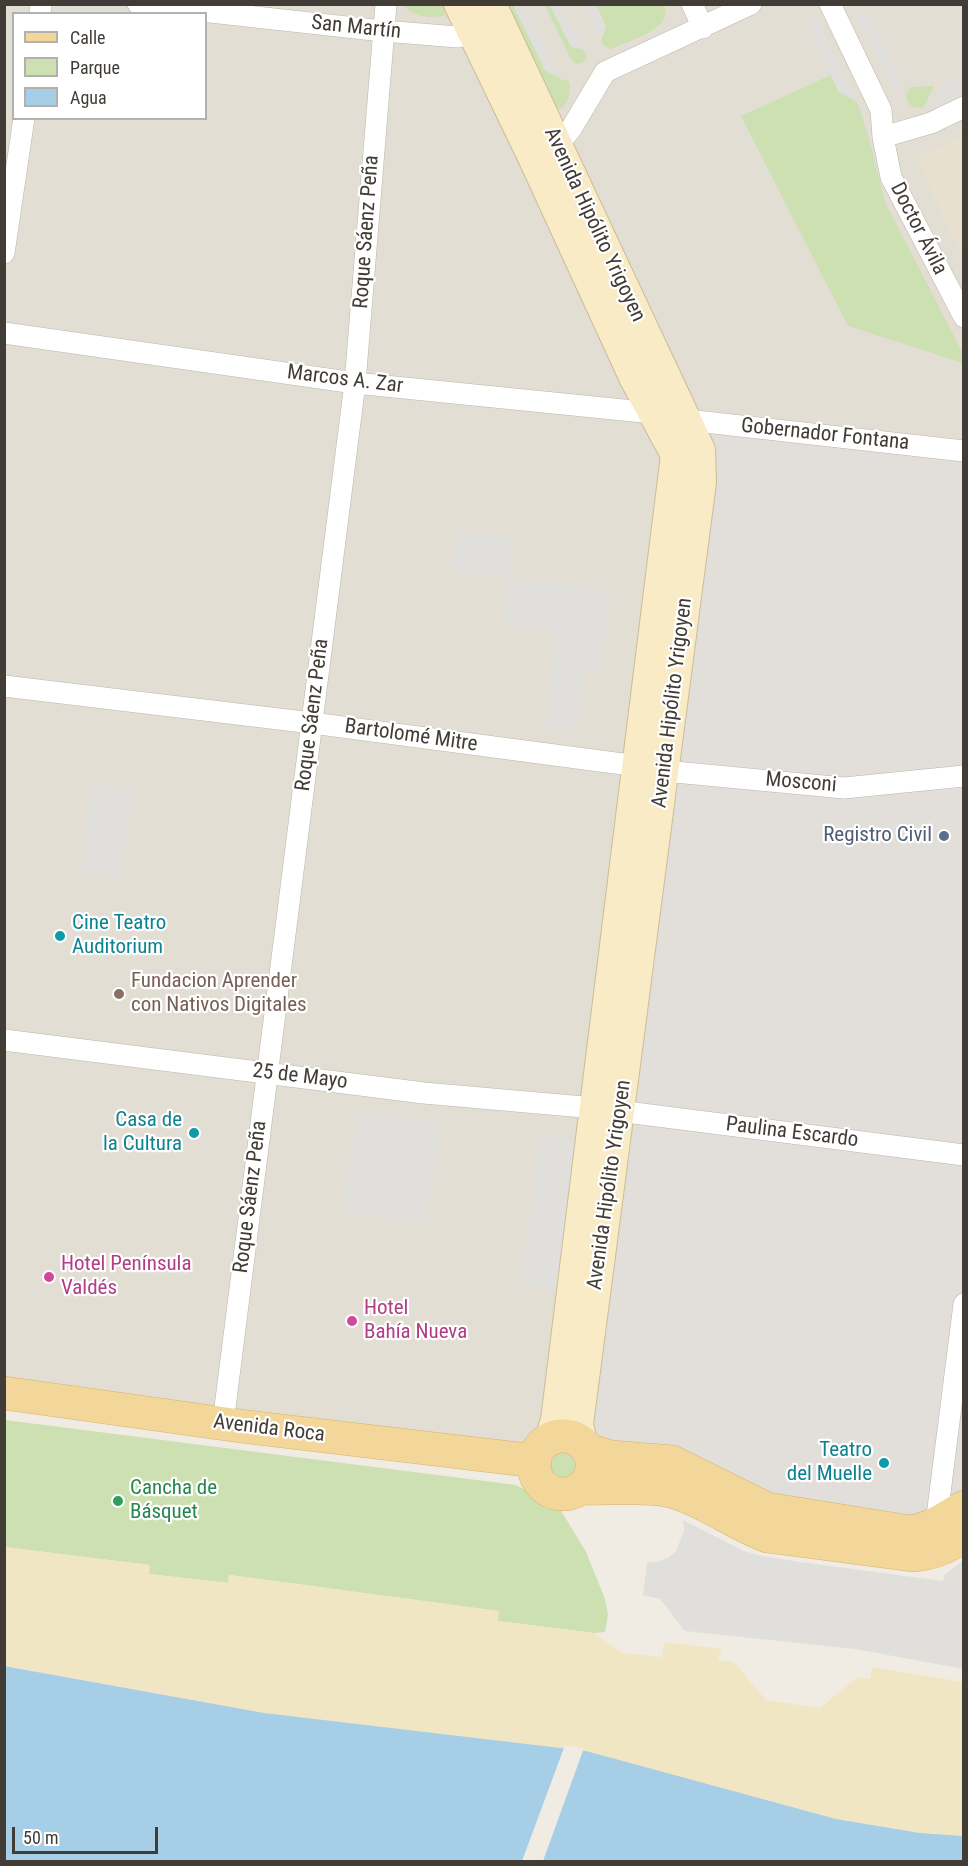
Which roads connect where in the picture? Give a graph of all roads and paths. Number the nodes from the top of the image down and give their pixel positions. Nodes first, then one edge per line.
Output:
1 (138, 4) edge
2 (386, 4) edge
3 (459, 4) edge
4 (693, 4) edge
5 (751, 4) edge
6 (830, 4) edge
7 (495, 12) edge
8 (703, 28) junction
9 (383, 31) junction
10 (472, 32) junction
11 (963, 107) edge
12 (24, 120) edge
13 (883, 137) junction
14 (545, 151) junction
15 (4, 253) edge
16 (963, 317) edge
17 (4, 333) edge
18 (355, 383) junction
19 (653, 413) junction
20 (687, 420) junction
21 (963, 451) edge
22 (4, 686) edge
23 (312, 723) junction
24 (651, 769) junction
25 (963, 776) edge
26 (4, 1041) edge
27 (266, 1073) junction
28 (608, 1110) junction
29 (963, 1155) edge
30 (963, 1304) edge
31 (4, 1393) edge
32 (223, 1423) junction
33 (585, 1446) junction
34 (542, 1450) junction
35 (581, 1488) junction
36 (963, 1507) edge
37 (950, 1530) edge

1 - 9 street, San Martín
2 - 9 street, Roque Sáenz Peña
3 - 10 main road, Avenida Hipólito Yrigoyen
4 - 8 street
5 - 8 street
6 - 13 street, Doctor Ávila
7 - 10 street, San Martín
7 - 14 main road, Avenida Hipólito Yrigoyen
8 - 14 street
9 - 10 street, San Martín
9 - 18 street, Roque Sáenz Peña
10 - 14 main road, Avenida Hipólito Yrigoyen
11 - 13 street
12 - 15 street
13 - 16 street, Doctor Ávila
14 - 19 main road, Avenida Hipólito Yrigoyen
14 - 20 main road, Avenida Hipólito Yrigoyen
17 - 18 street, Marcos A. Zar
18 - 19 street, Marcos A. Zar
18 - 23 street, Roque Sáenz Peña
19 - 20 street, Marcos A. Zar
19 - 24 main road, Avenida Hipólito Yrigoyen
20 - 21 street, Gobernador Fontana
20 - 24 main road, Avenida Hipólito Yrigoyen
22 - 23 street, Bartolomé Mitre
23 - 24 street, Bartolomé Mitre
23 - 27 street, Roque Sáenz Peña
24 - 25 street, Mosconi
24 - 28 main road, Avenida Hipólito Yrigoyen
26 - 27 street, 25 de Mayo
27 - 28 street, 25 de Mayo
27 - 32 street, Roque Sáenz Peña
28 - 29 street, Paulina Escardo
28 - 33 main road, Avenida Hipólito Yrigoyen
28 - 34 main road, Avenida Hipólito Yrigoyen
30 - 37 street
31 - 32 main road, Avenida Roca
32 - 34 main road, Avenida Roca
33 - 34 main road, Avenida Roca
33 - 35 main road
33 - 37 main road, Avenida Roca
34 - 35 main road
35 - 37 main road
36 - 37 main road

